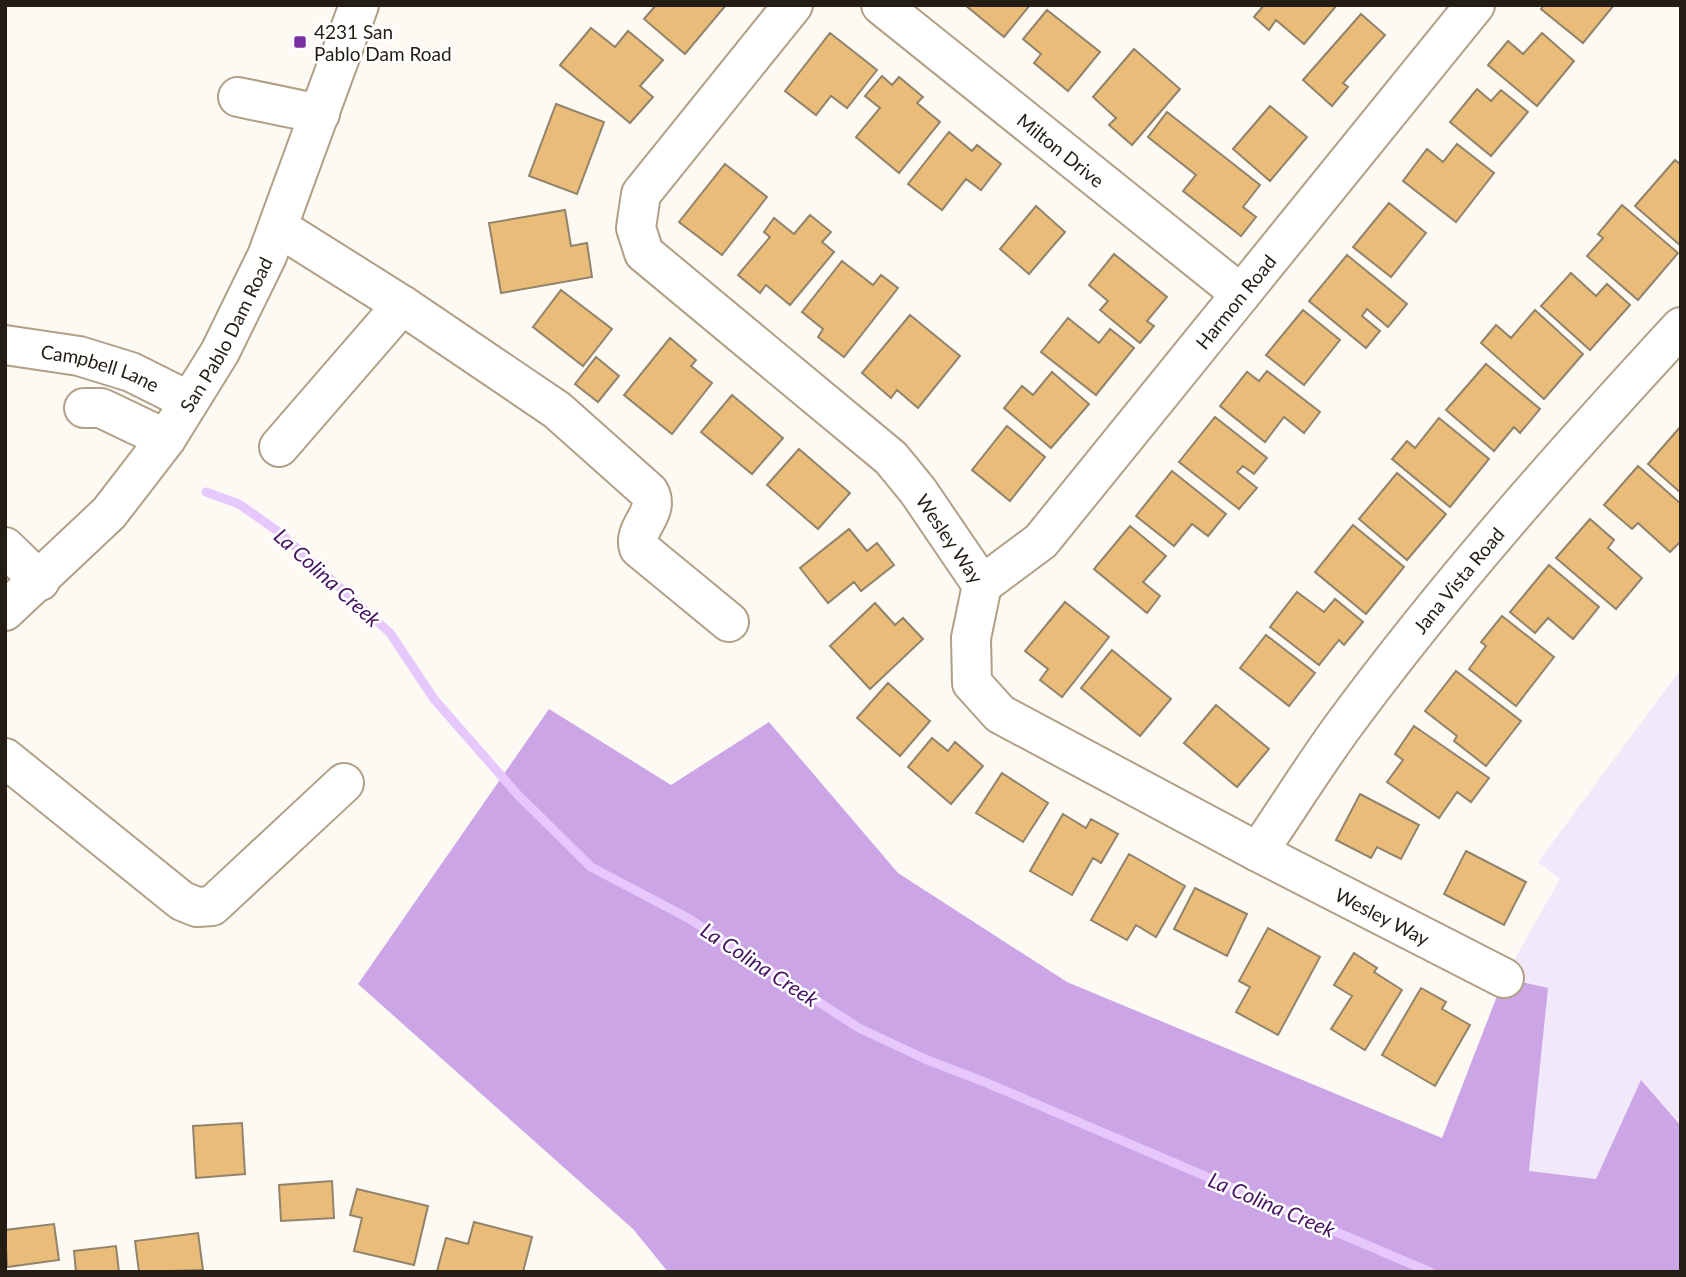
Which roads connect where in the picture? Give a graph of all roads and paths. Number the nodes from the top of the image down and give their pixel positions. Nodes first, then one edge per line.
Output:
1 (359, 5) edge
2 (793, 5) edge
3 (881, 5) edge
4 (1456, 11) edge
5 (238, 97) dead end
6 (320, 114) junction
7 (278, 227) junction
8 (1241, 294) junction
9 (402, 305) junction
10 (1681, 327) edge
11 (5, 345) edge
12 (189, 401) junction
13 (85, 408) dead end
14 (166, 439) junction
15 (279, 447) dead end
16 (5, 547) edge
17 (40, 580) junction
18 (982, 585) junction
19 (5, 611) edge
20 (729, 622) dead end
21 (5, 758) edge
22 (344, 783) dead end
23 (1258, 852) junction
24 (1504, 978) dead end

1 - 6 street, San Pablo Dam Road
2 - 18 street, Wesley Way
3 - 8 street, Milton Drive
4 - 8 street, Harmon Road
5 - 6 street
6 - 7 street, San Pablo Dam Road
7 - 9 street
7 - 12 street, San Pablo Dam Road
8 - 18 street, Harmon Road
9 - 15 street
9 - 20 street
10 - 23 street, Jana Vista Road
11 - 12 street, Campbell Lane
12 - 14 street, San Pablo Dam Road
13 - 14 street
14 - 17 street, San Pablo Dam Road
16 - 17 street
17 - 19 street, San Pablo Dam Road
18 - 23 street, Wesley Way
21 - 22 street
23 - 24 street, Wesley Way

